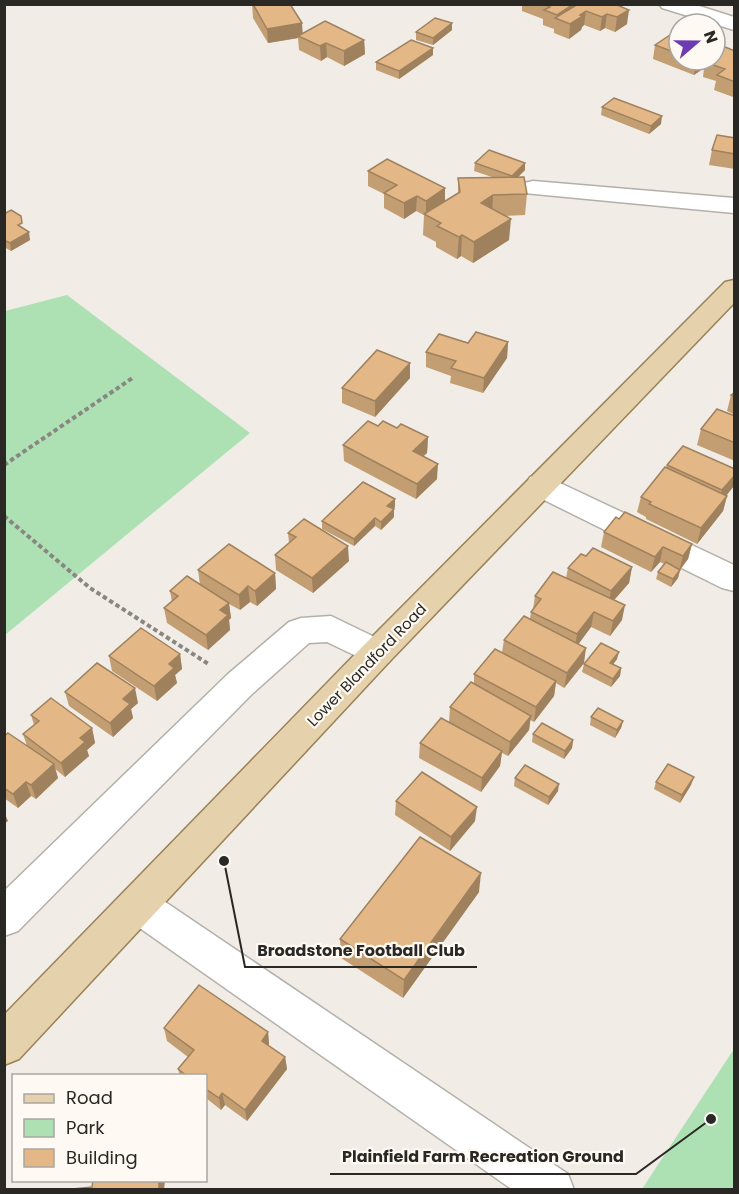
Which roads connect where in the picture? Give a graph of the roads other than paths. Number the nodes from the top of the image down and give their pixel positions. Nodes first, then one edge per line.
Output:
1 (669, 4) edge
2 (735, 24) edge
3 (533, 188) dead end
4 (735, 206) edge
5 (735, 288) edge
6 (541, 485) junction
7 (735, 579) edge
8 (378, 653) junction
9 (138, 905) junction
10 (4, 918) edge
11 (4, 1046) edge
12 (552, 1190) edge

1 - 2 street
3 - 4 street
5 - 6 main road, Lower Blandford Road
6 - 7 street
6 - 8 main road, Lower Blandford Road
8 - 9 main road, Lower Blandford Road
8 - 10 street
9 - 11 main road, Lower Blandford Road
9 - 12 street

